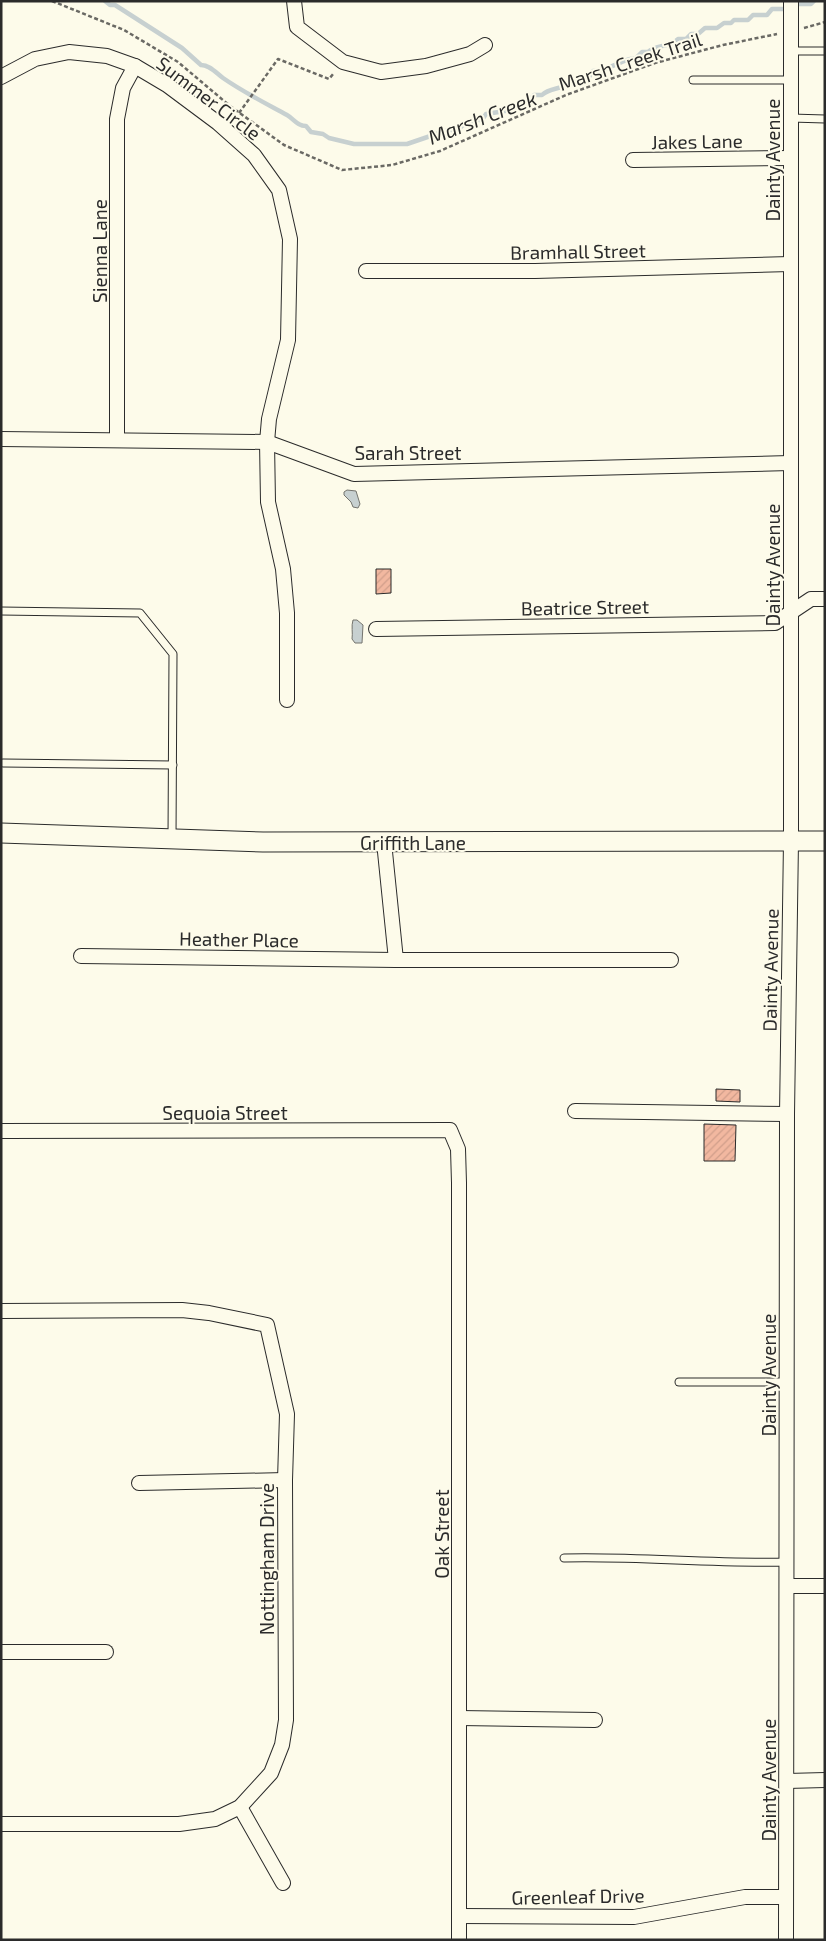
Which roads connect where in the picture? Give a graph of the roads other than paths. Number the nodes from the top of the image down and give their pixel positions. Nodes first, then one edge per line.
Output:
1 (294, 1) edge
2 (791, 1) edge
3 (485, 45) dead end
4 (791, 51) junction
5 (825, 51) edge
6 (135, 66) junction
7 (1, 77) edge
8 (693, 80) dead end
9 (791, 80) junction
10 (791, 118) junction
11 (825, 119) edge
12 (791, 158) junction
13 (634, 160) dead end
14 (790, 264) junction
15 (366, 271) dead end
16 (1, 439) edge
17 (117, 440) junction
18 (267, 442) junction
19 (790, 462) junction
20 (825, 599) edge
21 (1, 611) edge
22 (790, 612) junction
23 (376, 629) dead end
24 (286, 700) dead end
25 (3, 763) dead end
26 (173, 765) junction
27 (1, 833) edge
28 (172, 839) junction
29 (791, 841) junction
30 (825, 841) edge
31 (384, 842) junction
32 (81, 956) dead end
33 (396, 960) junction
34 (671, 960) dead end
35 (575, 1111) dead end
36 (787, 1114) junction
37 (450, 1130) joint
38 (1, 1131) edge
39 (1, 1311) edge
40 (679, 1382) dead end
41 (787, 1382) junction
42 (285, 1480) junction
43 (139, 1482) dead end
44 (564, 1558) dead end
45 (787, 1562) junction
46 (787, 1586) junction
47 (825, 1586) edge
48 (1, 1652) edge
49 (106, 1652) dead end
50 (460, 1718) junction
51 (595, 1720) dead end
52 (825, 1780) edge
53 (787, 1781) junction
54 (240, 1807) junction
55 (1, 1824) edge
56 (283, 1883) dead end
57 (786, 1897) junction
58 (459, 1916) junction
59 (459, 1940) edge
60 (786, 1940) edge

1 - 3 street
2 - 4 street, Dainty Avenue
4 - 5 lane
4 - 9 street, Dainty Avenue
6 - 7 street, Summer Circle
6 - 17 street, Sienna Lane
6 - 18 street, Summer Circle
8 - 9 lane
9 - 10 street, Dainty Avenue
10 - 11 lane
10 - 12 street, Dainty Avenue
12 - 13 street, Jakes Lane
12 - 14 street, Dainty Avenue
14 - 15 street, Bramhall Street
14 - 19 street, Dainty Avenue
16 - 17 street, Sarah Street
17 - 18 street, Sarah Street
18 - 19 street, Sarah Street
18 - 24 street, Summer Circle
19 - 22 street, Dainty Avenue
20 - 22 street, Beatrice Street
21 - 26 lane
22 - 23 street, Beatrice Street
22 - 29 street, Dainty Avenue
25 - 26 lane
26 - 28 lane
27 - 28 street, Griffith Lane
28 - 31 street, Griffith Lane
29 - 30 street, Griffith Lane
29 - 31 street, Griffith Lane
29 - 36 street, Dainty Avenue
31 - 33 street
32 - 33 street, Heather Place
33 - 34 street, Heather Place
35 - 36 street
36 - 41 street, Dainty Avenue
37 - 38 street, Sequoia Street
37 - 50 street, Oak Street
39 - 42 street, Nottingham Drive
40 - 41 lane
41 - 45 street, Dainty Avenue
42 - 43 street
42 - 54 street, Nottingham Drive
44 - 45 lane
45 - 46 street, Dainty Avenue
46 - 47 street
46 - 53 street, Dainty Avenue
48 - 49 street
50 - 51 street
50 - 58 street, Oak Street
52 - 53 street
53 - 57 street, Dainty Avenue
54 - 55 street, Nottingham Drive
54 - 56 street
57 - 58 street, Greenleaf Drive
57 - 60 street, Dainty Avenue
58 - 59 street, Oak Street

